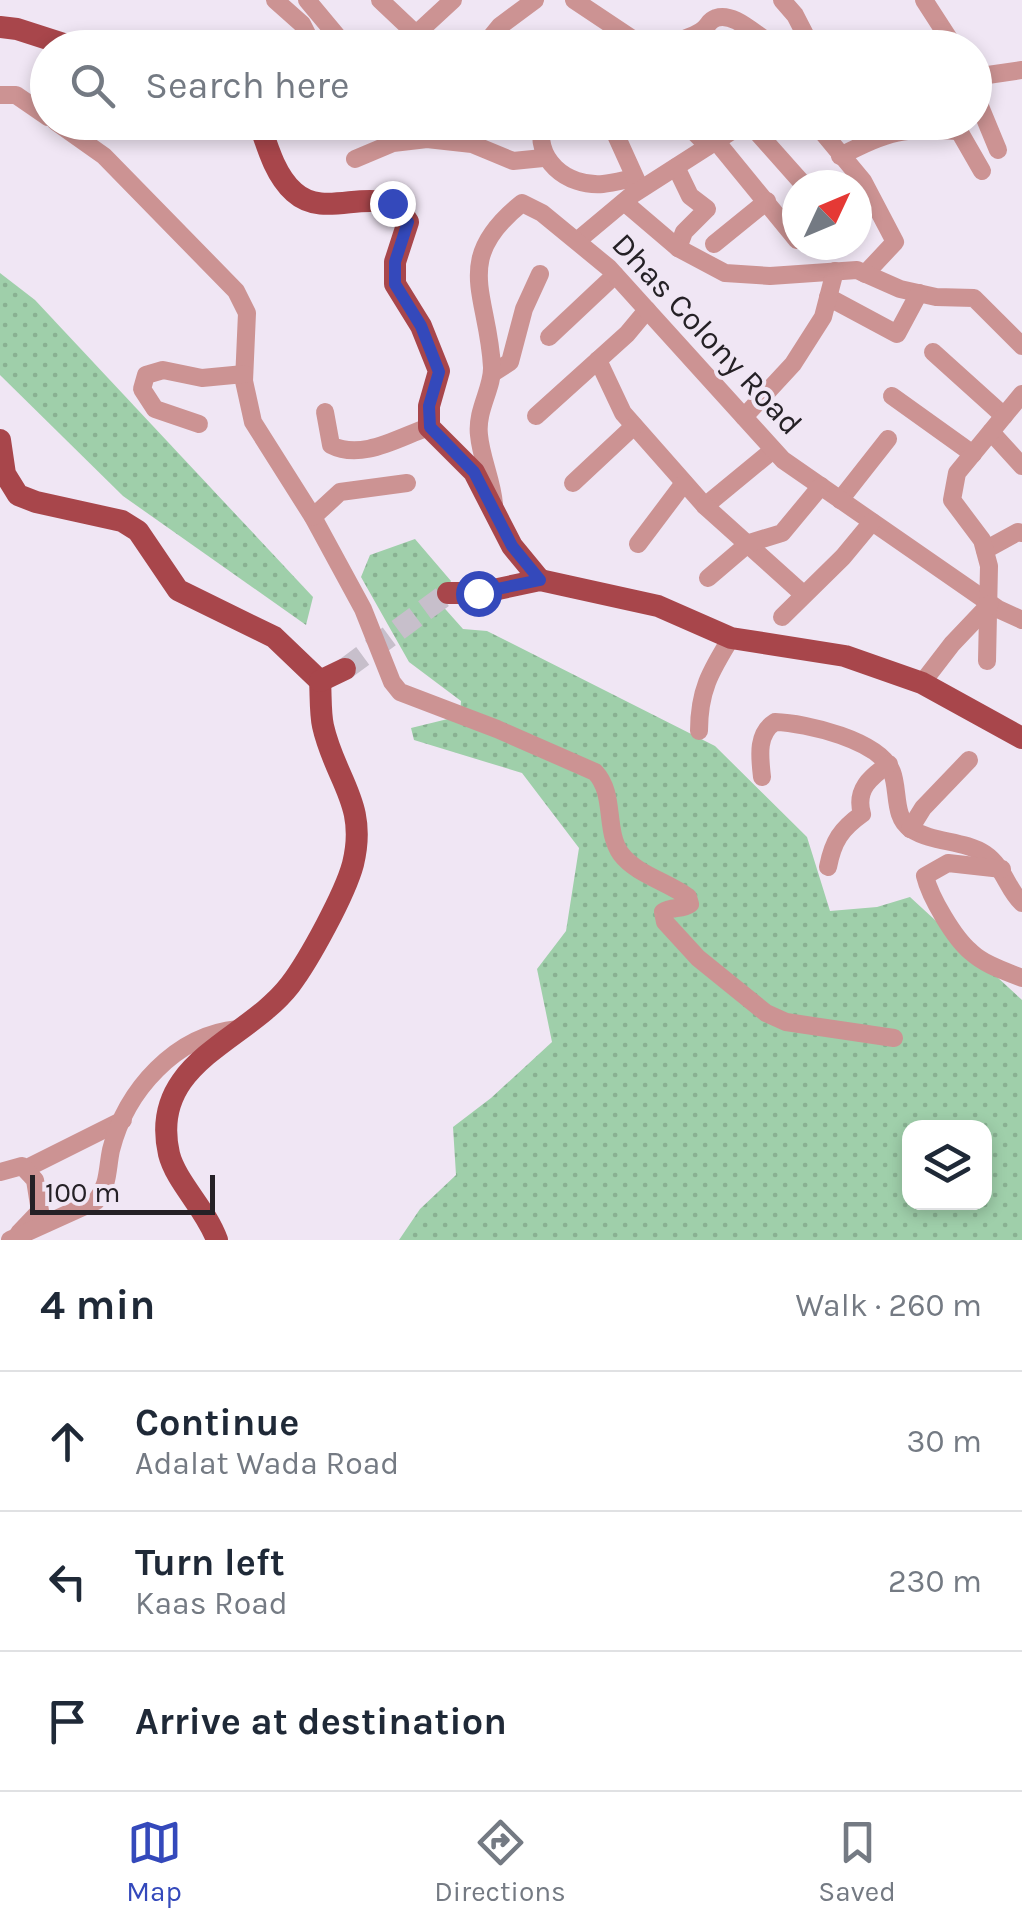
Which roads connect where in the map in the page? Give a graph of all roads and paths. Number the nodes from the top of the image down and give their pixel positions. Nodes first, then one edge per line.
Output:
1 (275, 0) edge
2 (307, 0) edge
3 (380, 0) edge
4 (453, 0) edge
5 (535, 0) edge
6 (574, 0) edge
7 (782, 0) edge
8 (924, 0) edge
9 (0, 27) edge
10 (305, 30) edge
11 (332, 30) edge
12 (412, 30) edge
13 (420, 30) edge
14 (497, 30) edge
15 (619, 30) edge
16 (704, 30) edge
17 (751, 30) edge
18 (803, 30) edge
19 (943, 30) edge
20 (30, 32) edge
21 (1022, 70) edge
22 (992, 74) edge
23 (0, 95) edge
24 (30, 105) edge
25 (992, 136) edge
26 (81, 140) edge
27 (266, 140) edge
28 (539, 140) edge
29 (618, 140) edge
30 (707, 140) edge
31 (718, 140) edge
32 (763, 140) edge
33 (828, 140) edge
34 (872, 140) edge
35 (964, 140) edge
36 (712, 144) junction
37 (998, 150) dead end
38 (840, 156) junction
39 (543, 158) junction
40 (355, 159) dead end
41 (676, 167) junction
42 (790, 170) edge
43 (982, 171) dead end
44 (638, 184) junction
45 (624, 202) junction
46 (767, 202) junction
47 (782, 221) edge
48 (577, 241) junction
49 (714, 244) dead end
50 (678, 248) junction
51 (835, 271) junction
52 (540, 274) dead end
53 (616, 274) junction
54 (865, 274) junction
55 (919, 293) junction
56 (828, 297) junction
57 (648, 310) junction
58 (549, 337) dead end
59 (1022, 346) edge
60 (933, 352) dead end
61 (598, 360) junction
62 (492, 372) junction
63 (244, 374) junction
64 (1022, 394) edge
65 (892, 396) dead end
66 (325, 412) dead end
67 (536, 416) dead end
68 (1004, 416) junction
69 (744, 417) junction
70 (198, 424) dead end
71 (634, 426) junction
72 (430, 427) junction
73 (991, 432) junction
74 (888, 439) dead end
75 (0, 440) edge
76 (773, 450) junction
77 (973, 454) junction
78 (1022, 466) edge
79 (407, 483) dead end
80 (573, 483) dead end
81 (684, 483) junction
82 (821, 486) junction
83 (840, 500) junction
84 (705, 506) junction
85 (494, 509) junction
86 (313, 517) junction
87 (872, 522) junction
88 (1022, 533) edge
89 (749, 543) junction
90 (638, 544) dead end
91 (985, 550) junction
92 (708, 578) dead end
93 (540, 580) junction
94 (448, 593) tunnel mouth
95 (803, 594) junction
96 (990, 604) junction
97 (782, 616) dead end
98 (1022, 620) edge
99 (731, 638) junction
100 (987, 661) dead end
101 (345, 669) tunnel mouth
102 (320, 680) junction
103 (922, 683) junction
104 (699, 731) dead end
105 (1022, 738) edge
106 (969, 760) dead end
107 (888, 764) junction
108 (762, 777) dead end
109 (910, 829) junction
110 (828, 867) dead end
111 (1002, 869) junction
112 (1022, 903) edge
113 (1022, 978) edge
114 (238, 1029) junction
115 (894, 1038) dead end
116 (123, 1120) junction
117 (27, 1168) junction
118 (0, 1172) edge
119 (12, 1239) edge
120 (217, 1240) edge

1 - 10 street
2 - 11 street
3 - 12 street
4 - 13 street
5 - 14 street
6 - 15 street
7 - 18 street
8 - 19 street
9 - 20 main road
16 - 17 street
21 - 22 street
23 - 24 street
25 - 37 street
26 - 63 street
27 - 72 main road
28 - 39 street
29 - 44 street
30 - 36 street
31 - 36 street
32 - 42 street
33 - 38 street
34 - 38 street
35 - 43 street
36 - 41 street
36 - 46 street
38 - 54 street
39 - 40 street
39 - 44 street
41 - 44 street
41 - 50 street
44 - 45 street
45 - 48 street
45 - 50 street
46 - 47 street
46 - 49 street
48 - 53 street, Dhas Colony Road
48 - 62 street, Dhas Colony Road
50 - 51 street
51 - 54 street
51 - 56 street
52 - 62 street
53 - 57 street, Dhas Colony Road
53 - 58 street
54 - 55 street
55 - 56 street
55 - 59 street
56 - 69 street
57 - 61 street
57 - 69 street, Dhas Colony Road
60 - 68 street
61 - 67 street
61 - 71 street
62 - 85 street, Dhas Colony Road
63 - 70 street
63 - 86 street
64 - 68 street
65 - 77 street
66 - 72 street
68 - 73 street
69 - 76 street, Dhas Colony Road
71 - 80 street
71 - 81 street
72 - 85 main road
73 - 77 street
73 - 78 street
74 - 83 street
75 - 102 main road
76 - 82 street, Dhas Colony Road
76 - 84 street
77 - 91 street
79 - 86 street
81 - 84 street
81 - 90 street
82 - 83 street, Dhas Colony Road
82 - 89 street
83 - 87 street, Dhas Colony Road
84 - 89 street
85 - 93 main road
86 - 115 street
87 - 95 street
87 - 96 street, Dhas Colony Road
88 - 91 street
89 - 92 street
89 - 95 street
91 - 96 street
93 - 94 main road
93 - 99 main road
95 - 97 street
96 - 98 street, Dhas Colony Road
96 - 100 street
96 - 103 street
99 - 103 main road
99 - 104 street
101 - 102 main road
102 - 114 main road
103 - 105 main road
106 - 109 street
107 - 108 street
107 - 109 street
107 - 110 street
109 - 111 street
111 - 112 street
111 - 113 street
114 - 116 street
114 - 120 main road
116 - 117 street
116 - 119 street
117 - 118 street
117 - 119 street

